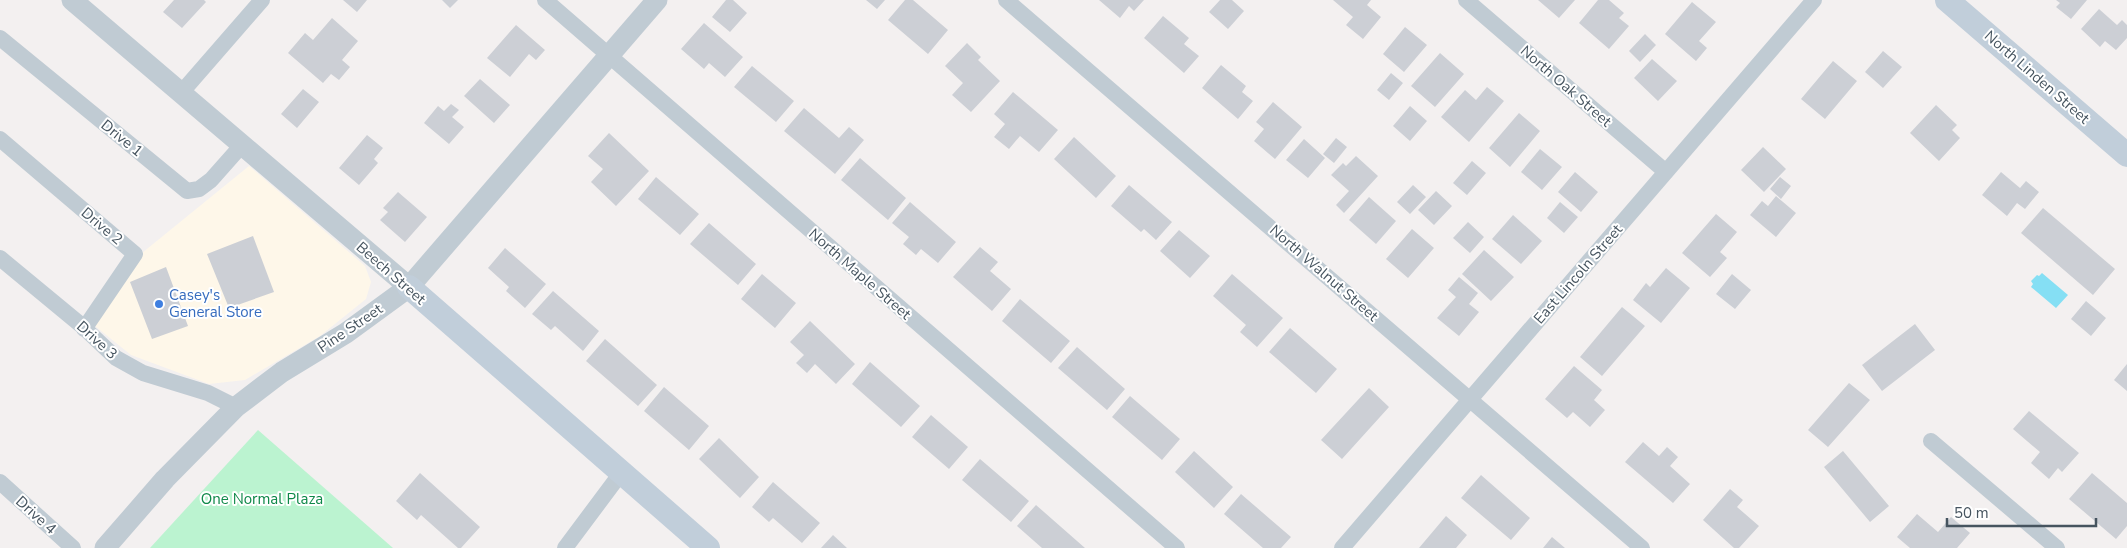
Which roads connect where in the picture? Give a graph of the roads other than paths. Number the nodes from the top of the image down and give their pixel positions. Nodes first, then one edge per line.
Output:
1 (72, 0) edge
2 (262, 0) edge
3 (544, 0) edge
4 (657, 0) edge
5 (1006, 0) edge
6 (1466, 0) edge
7 (1814, 0) edge
8 (1947, 0) edge
9 (0, 38) edge
10 (609, 56) junction
11 (181, 93) junction
12 (0, 139) edge
13 (242, 145) junction
14 (2127, 154) edge
15 (1666, 172) junction
16 (0, 258) edge
17 (409, 288) junction
18 (84, 329) junction
19 (1470, 399) junction
20 (236, 407) junction
21 (1931, 441) dead end
22 (621, 473) junction
23 (0, 482) edge
24 (73, 548) edge
25 (105, 548) edge
26 (564, 548) edge
27 (708, 548) edge
28 (1177, 548) edge
29 (1342, 548) edge
30 (1642, 548) edge
31 (2057, 548) edge

1 - 11 street, Beech Street
2 - 11 street
3 - 10 street, North Maple Street
4 - 10 street, Pine Street
5 - 19 street, North Walnut Street
6 - 15 street, North Oak Street
7 - 15 street, East Lincoln Street
8 - 14 main road, North Linden Street
9 - 13 street, Drive 1
10 - 17 street, Pine Street
10 - 28 street, North Maple Street
11 - 13 street, Beech Street
12 - 18 street, Drive 2
13 - 17 street, Beech Street
15 - 19 street, East Lincoln Street
16 - 18 street, Drive 3
17 - 20 street, Pine Street
17 - 22 main road, Beech Street
18 - 20 street, Drive 3
19 - 29 street, East Lincoln Street
19 - 30 street, North Walnut Street
20 - 25 street, Pine Street
21 - 31 street
22 - 26 street
22 - 27 main road, Beech Street
23 - 24 street, Drive 4

